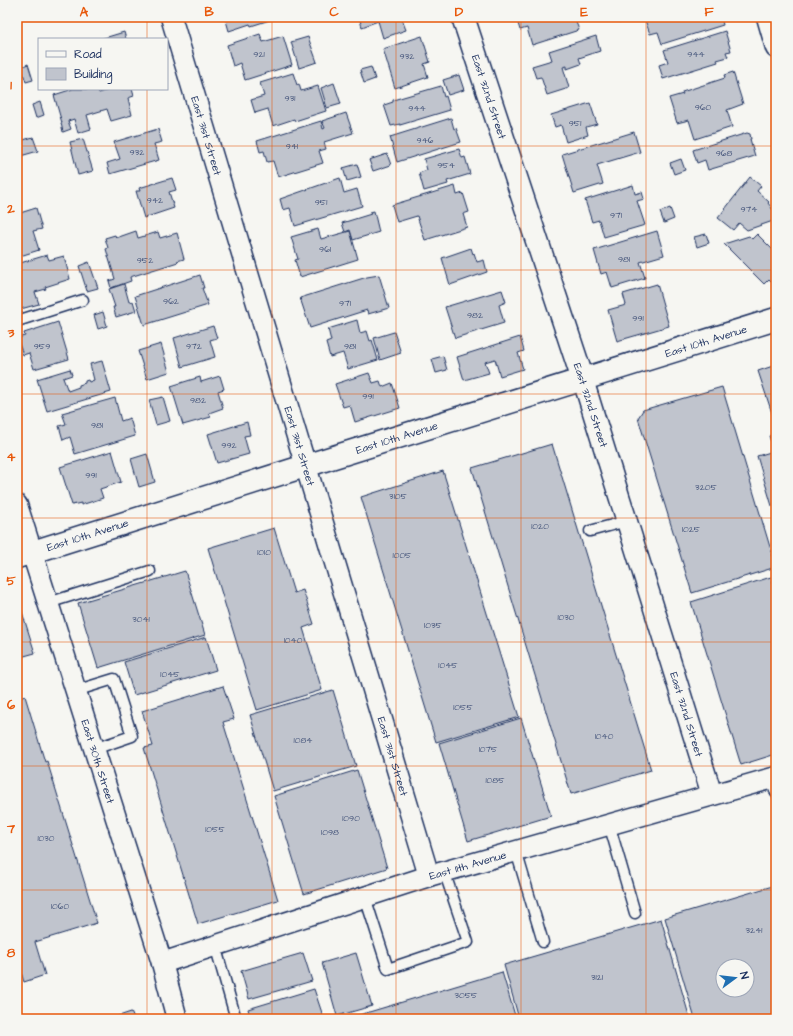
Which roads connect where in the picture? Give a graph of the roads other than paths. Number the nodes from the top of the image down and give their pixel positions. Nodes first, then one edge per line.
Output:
1 (171, 17) edge
2 (463, 17) edge
3 (767, 17) edge
4 (776, 48) edge
5 (82, 300) dead end
6 (776, 319) edge
7 (17, 320) edge
8 (583, 380) junction
9 (305, 466) junction
10 (17, 505) edge
11 (627, 521) junction
12 (590, 531) dead end
13 (24, 555) edge
14 (150, 571) dead end
15 (48, 603) junction
16 (76, 691) junction
17 (94, 749) junction
18 (774, 783) edge
19 (712, 795) junction
20 (609, 824) junction
21 (516, 851) junction
22 (436, 873) junction
23 (365, 897) junction
24 (635, 913) dead end
25 (543, 942) dead end
26 (216, 945) junction
27 (162, 962) junction
28 (177, 1019) edge
29 (236, 1019) edge

1 - 9 street, East 31st Street
2 - 8 street, East 32nd Street
3 - 4 street
5 - 7 lane
6 - 8 street, East 10th Avenue
8 - 9 street, East 10th Avenue
8 - 11 street, East 32nd Street
9 - 13 street, East 10th Avenue
9 - 22 street, East 31st Street
10 - 13 street, East 30th Street
11 - 12 lane
11 - 19 street, East 32nd Street
13 - 15 street, East 30th Street
14 - 15 lane
15 - 16 street, East 30th Street
16 - 17 street, East 30th Street
16 - 17 lane
17 - 27 street, East 30th Street
18 - 19 street, East 11th Avenue
19 - 20 street, East 11th Avenue
20 - 21 street, East 11th Avenue
20 - 24 lane
21 - 22 street, East 11th Avenue
21 - 25 lane
22 - 23 street, East 11th Avenue
22 - 23 lane
23 - 26 street, East 11th Avenue
26 - 27 street, East 11th Avenue
26 - 29 lane
27 - 28 street, East 30th Street

